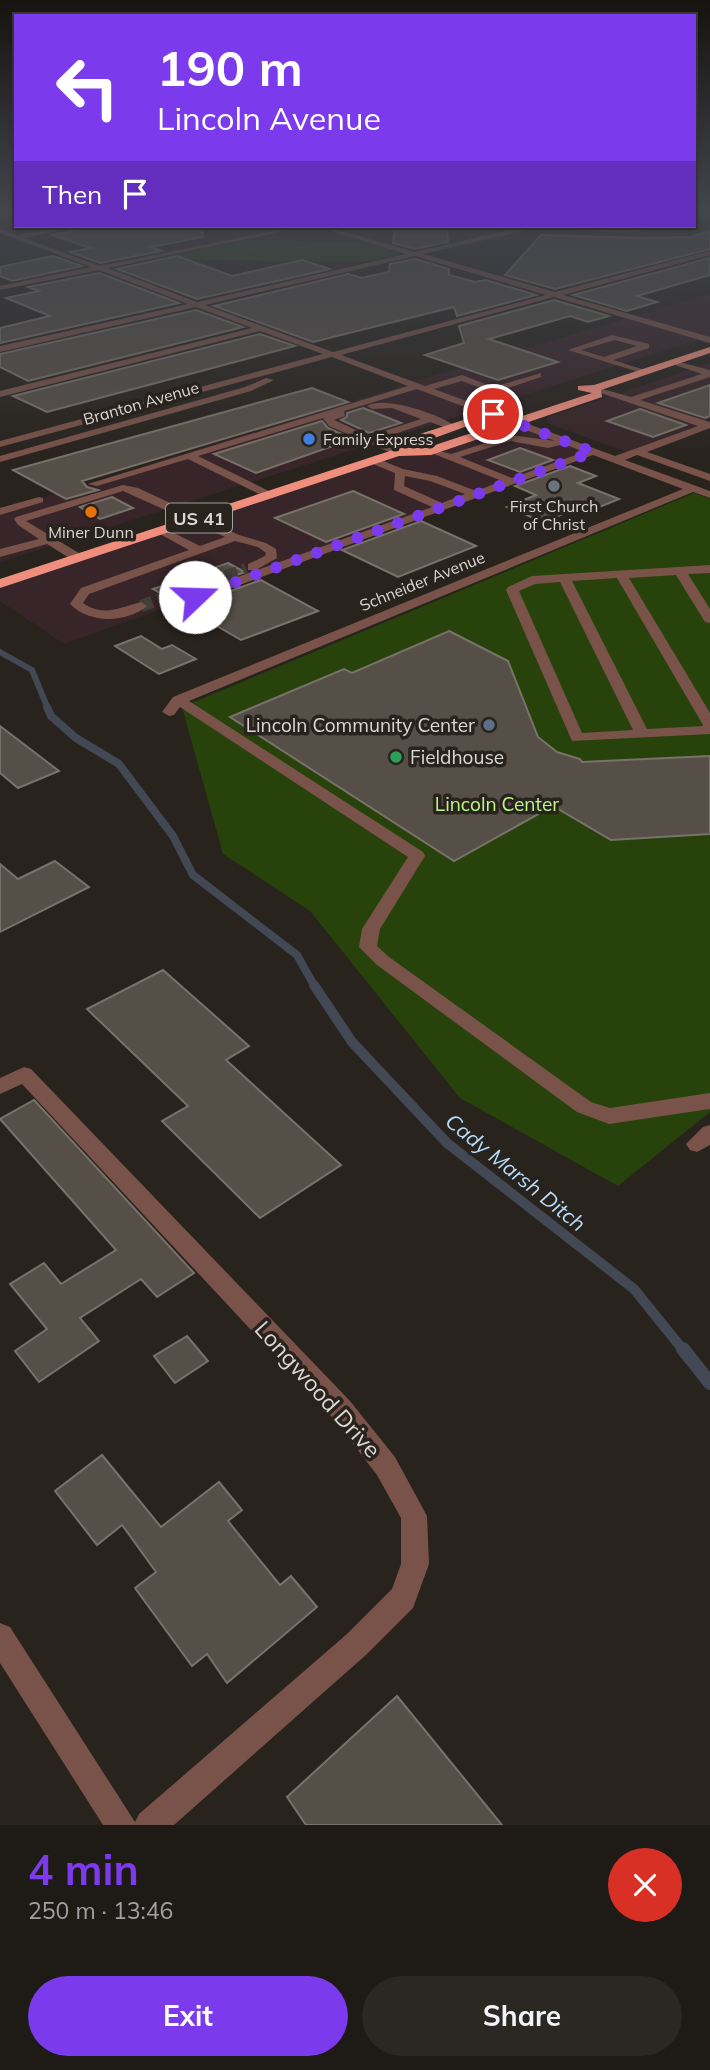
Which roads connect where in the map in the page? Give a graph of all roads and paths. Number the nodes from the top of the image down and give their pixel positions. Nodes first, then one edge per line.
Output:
1 (162, 291) edge
2 (253, 291) edge
3 (544, 291) edge
4 (565, 291) edge
5 (554, 294) junction
6 (197, 304) junction
7 (638, 318) junction
8 (615, 325) dead end
9 (261, 328) junction
10 (604, 329) dead end
11 (615, 337) junction
12 (710, 340) edge
13 (0, 349) edge
14 (331, 353) junction
15 (707, 353) edge
16 (604, 360) junction
17 (675, 362) junction
18 (285, 366) junction
19 (642, 372) junction
20 (710, 373) edge
21 (538, 375) dead end
22 (422, 387) junction
23 (595, 388) junction
24 (564, 391) dead end
25 (0, 394) edge
26 (448, 397) junction
27 (631, 400) junction
28 (519, 405) dead end
29 (406, 410) junction
30 (493, 414) junction
31 (430, 419) junction
32 (515, 422) junction
33 (709, 426) edge
34 (452, 428) junction
35 (369, 439) junction
36 (565, 441) junction
37 (0, 444) edge
38 (433, 450) junction
39 (398, 452) junction
40 (593, 452) junction
41 (638, 452) junction
42 (188, 455) junction
43 (451, 457) junction
44 (0, 459) edge
45 (372, 460) junction
46 (615, 460) junction
47 (400, 472) junction
48 (710, 478) edge
49 (511, 481) junction
50 (75, 489) dead end
51 (692, 489) junction
52 (474, 494) junction
53 (269, 495) junction
54 (710, 495) edge
55 (50, 497) dead end
56 (442, 507) junction
57 (0, 512) edge
58 (20, 519) junction
59 (199, 519) junction
60 (0, 521) edge
61 (162, 531) junction
62 (235, 537) junction
63 (49, 540) junction
64 (198, 550) junction
65 (0, 553) edge
66 (78, 558) junction
67 (246, 569) tunnel mouth
68 (710, 569) edge
69 (680, 570) junction
70 (621, 574) junction
71 (564, 577) junction
72 (0, 584) edge
73 (195, 597) dead end
74 (141, 606) tunnel mouth
75 (710, 619) edge
76 (710, 728) edge
77 (642, 734) junction
78 (0, 1087) edge
79 (710, 1101) edge
80 (0, 1637) edge
81 (121, 1825) edge
82 (150, 1825) edge

1 - 6 street
2 - 6 street
3 - 5 street
4 - 5 street, Branton Avenue
5 - 7 street
5 - 14 street, Branton Avenue
6 - 9 street
6 - 13 street
7 - 8 street
7 - 12 street
9 - 14 street
9 - 25 street
10 - 11 street
11 - 16 street
11 - 16 street
14 - 18 street, Branton Avenue
14 - 22 street
15 - 17 highway, US 41
16 - 19 street
17 - 19 highway, US 41
17 - 20 street
18 - 37 street, Branton Avenue
18 - 44 street, Branton Avenue
19 - 23 highway, US 41
20 - 27 street
21 - 22 street
22 - 26 street
22 - 42 street
23 - 24 highway, US 41
23 - 27 street
23 - 32 highway, US 41
26 - 29 street
26 - 30 street
27 - 33 street
28 - 30 highway, US 41
29 - 31 street
29 - 35 street
30 - 32 street
30 - 34 highway, US 41
31 - 34 street
31 - 35 street
32 - 36 street
32 - 38 highway, US 41
33 - 41 street
34 - 39 highway, US 41
35 - 39 street
36 - 40 street
36 - 43 street
38 - 39 highway, US 41
38 - 43 street
39 - 45 highway, US 41
40 - 46 street
40 - 49 street
41 - 46 street
41 - 48 street
42 - 50 street
42 - 53 street
43 - 49 street
45 - 47 street
45 - 53 highway, US 41
46 - 51 street
47 - 52 street
47 - 56 street
49 - 52 street
51 - 54 street
51 - 79 street, Schneider Avenue
52 - 56 street
53 - 59 highway, US 41
55 - 57 street
56 - 73 street
58 - 59 street
58 - 60 street
58 - 63 street
59 - 61 highway, US 41
59 - 62 street
61 - 64 street
61 - 66 highway, US 41
62 - 64 street
62 - 67 street
63 - 65 street
63 - 66 street
64 - 74 street
66 - 72 highway, US 41
68 - 69 street
69 - 70 street
69 - 75 street
70 - 71 street
70 - 76 street
71 - 77 street
71 - 77 street
76 - 77 street
78 - 82 street, Longwood Drive
80 - 81 street

